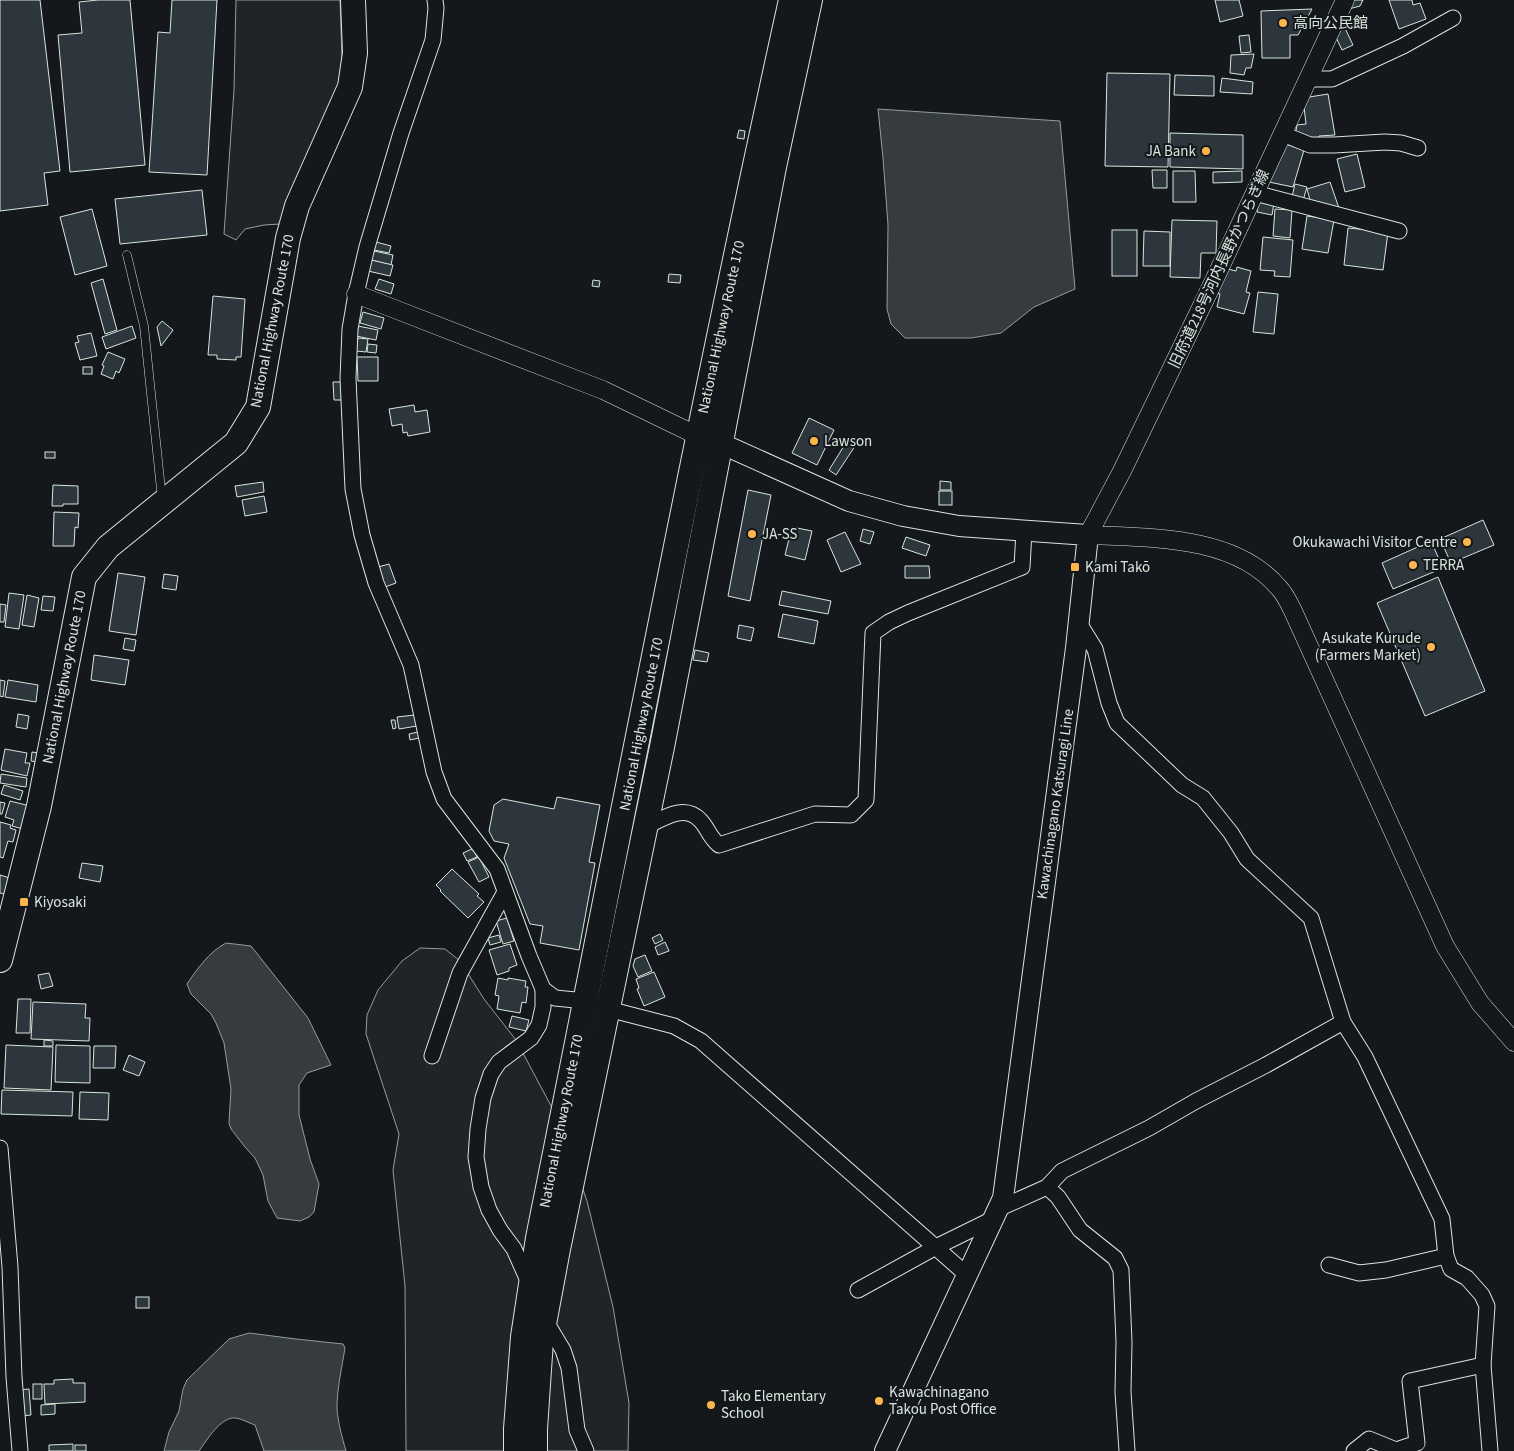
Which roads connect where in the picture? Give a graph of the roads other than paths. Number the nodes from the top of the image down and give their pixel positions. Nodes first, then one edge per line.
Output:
1 (354, 0) edge
2 (435, 0) edge
3 (791, 0) edge
4 (810, 0) edge
5 (1345, 0) edge
6 (1453, 18) dead end
7 (1309, 79) junction
8 (1283, 134) junction
9 (1418, 148) dead end
10 (1255, 193) junction
11 (1399, 231) dead end
12 (127, 255) dead end
13 (356, 294) junction
14 (709, 440) junction
15 (162, 503) junction
16 (1024, 532) junction
17 (1088, 535) junction
18 (1079, 623) junction
19 (646, 827) junction
20 (505, 892) junction
21 (0, 960) edge
22 (543, 989) junction
23 (586, 1001) junction
24 (608, 1009) junction
25 (1343, 1022) junction
26 (1514, 1042) edge
27 (432, 1056) dead end
28 (0, 1148) edge
29 (1047, 1187) junction
30 (995, 1214) junction
31 (936, 1248) junction
32 (1446, 1256) junction
33 (1329, 1265) dead end
34 (967, 1275) junction
35 (530, 1286) junction
36 (858, 1290) dead end
37 (545, 1320) junction
38 (6, 1325) edge
39 (1483, 1365) junction
40 (20, 1451) edge
41 (516, 1451) edge
42 (535, 1451) edge
43 (586, 1451) edge
44 (885, 1451) edge
45 (1127, 1451) edge
46 (1354, 1451) edge
47 (1490, 1451) edge

1 - 15 highway, National Highway Route 170
2 - 13 street
3 - 14 highway, National Highway Route 170
4 - 14 highway, National Highway Route 170
5 - 7 street, 旧府道218号河内長野かつらぎ線
6 - 7 street
7 - 8 street, 旧府道218号河内長野かつらぎ線
8 - 9 street
8 - 10 street, 旧府道218号河内長野かつらぎ線
10 - 11 street
10 - 17 street, 旧府道218号河内長野かつらぎ線
12 - 15 lane
13 - 14 street
13 - 20 street
14 - 16 main road
14 - 19 highway, National Highway Route 170
14 - 23 highway, National Highway Route 170
15 - 21 highway, National Highway Route 170
16 - 17 main road
16 - 19 street
17 - 18 main road, Kawachinagano Katsuragi Line
17 - 26 street
18 - 25 street
18 - 30 main road, Kawachinagano Katsuragi Line
19 - 24 highway, National Highway Route 170
20 - 22 street
20 - 27 street
22 - 23 street
22 - 35 street
23 - 24 street
23 - 35 highway, National Highway Route 170
24 - 31 street
24 - 37 highway, National Highway Route 170
25 - 29 street
25 - 32 street
28 - 38 street
29 - 30 street
29 - 45 street
30 - 31 street
30 - 34 main road, Kawachinagano Katsuragi Line
31 - 34 street
31 - 36 street
32 - 33 street
32 - 39 street
34 - 44 main road, Kawachinagano Katsuragi Line
35 - 41 highway, National Highway Route 170
37 - 42 highway, National Highway Route 170
37 - 43 street
38 - 40 street
39 - 46 street
39 - 47 street

